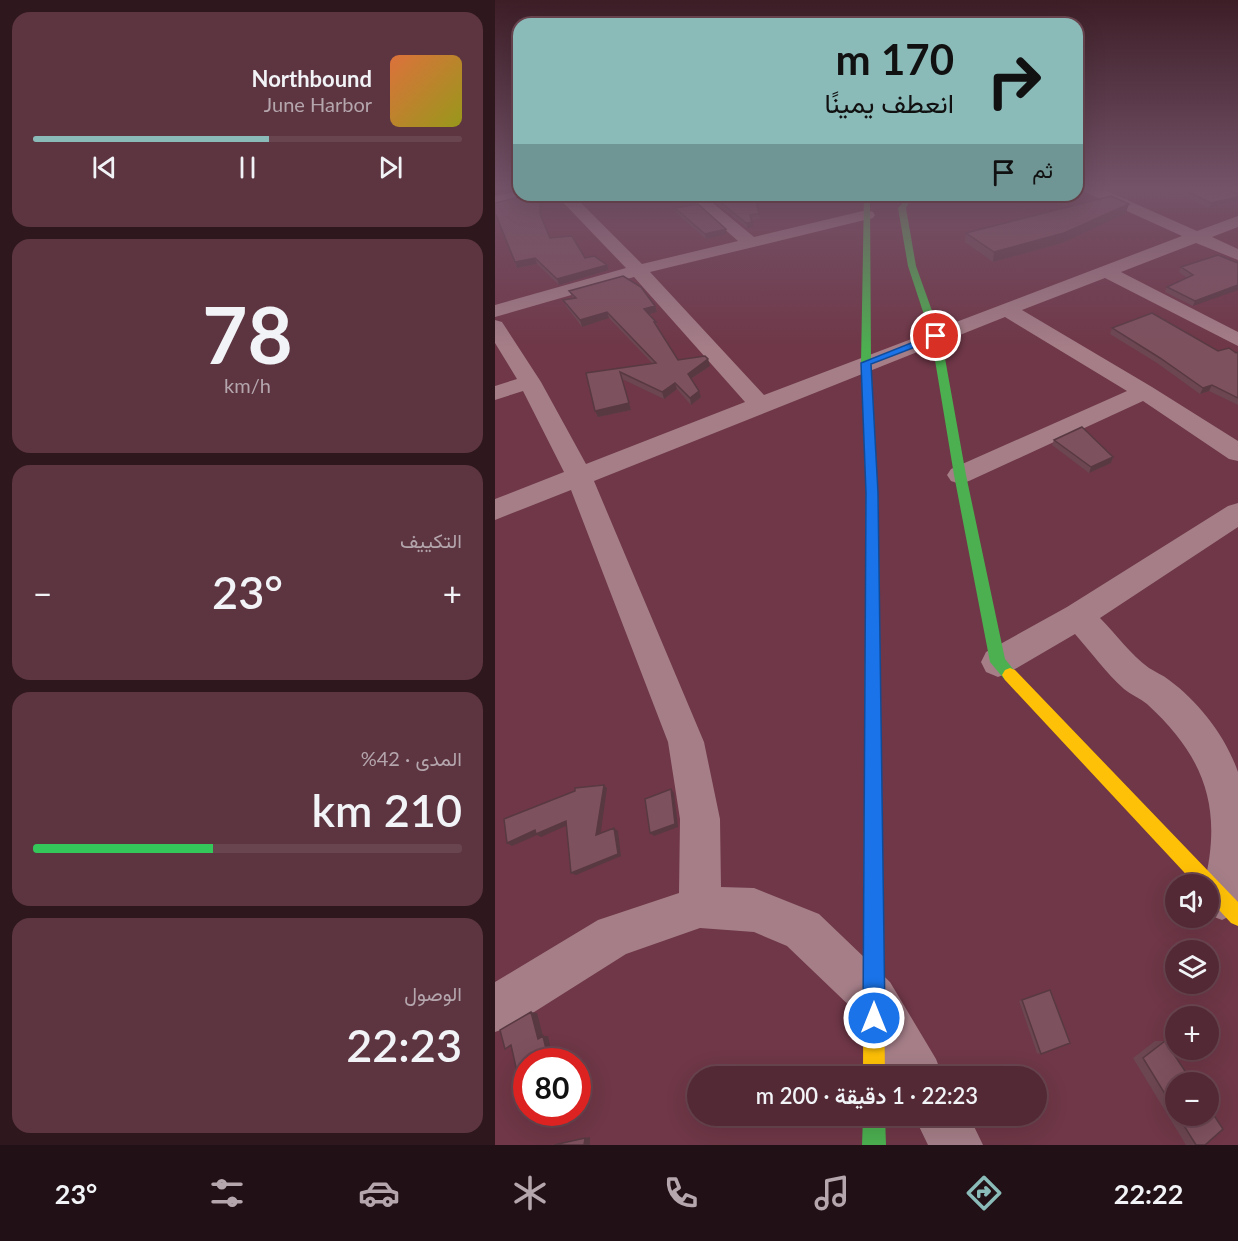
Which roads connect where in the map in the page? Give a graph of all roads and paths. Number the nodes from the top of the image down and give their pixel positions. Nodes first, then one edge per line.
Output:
1 (611, 242) edge
2 (744, 242) edge
3 (867, 242) edge
4 (908, 242) edge
5 (1182, 242) edge
6 (1209, 242) edge
7 (1238, 255) edge
8 (638, 270) junction
9 (1107, 272) junction
10 (1007, 310) junction
11 (495, 311) edge
12 (495, 326) edge
13 (936, 336) junction
14 (1238, 340) edge
15 (866, 363) junction
16 (530, 382) junction
17 (1144, 392) junction
18 (495, 393) edge
19 (761, 406) junction
20 (1238, 453) edge
21 (960, 475) junction
22 (579, 476) junction
23 (495, 510) edge
24 (1238, 513) edge
25 (1078, 616) junction
26 (998, 662) junction
27 (700, 907) junction
28 (1230, 907) edge
29 (874, 999) junction
30 (495, 1009) edge
31 (874, 1066) edge
32 (912, 1066) edge
33 (874, 1126) edge
34 (947, 1126) edge
35 (874, 1145) edge
36 (957, 1145) edge

1 - 8 street
2 - 8 street
3 - 15 main road
4 - 13 main road
5 - 9 street
6 - 7 street
8 - 11 street
8 - 19 street
9 - 10 street
9 - 14 street
10 - 13 street
10 - 17 street
12 - 16 street
13 - 15 street
13 - 21 main road
15 - 19 street
15 - 29 main road
16 - 18 street
16 - 22 street
17 - 20 street
17 - 21 street
19 - 22 street
21 - 26 main road
22 - 23 street
22 - 27 street
24 - 25 street
25 - 26 street
25 - 28 street
26 - 28 main road
27 - 29 street
27 - 30 street
29 - 31 main road
29 - 32 street
33 - 35 main road
34 - 36 street

